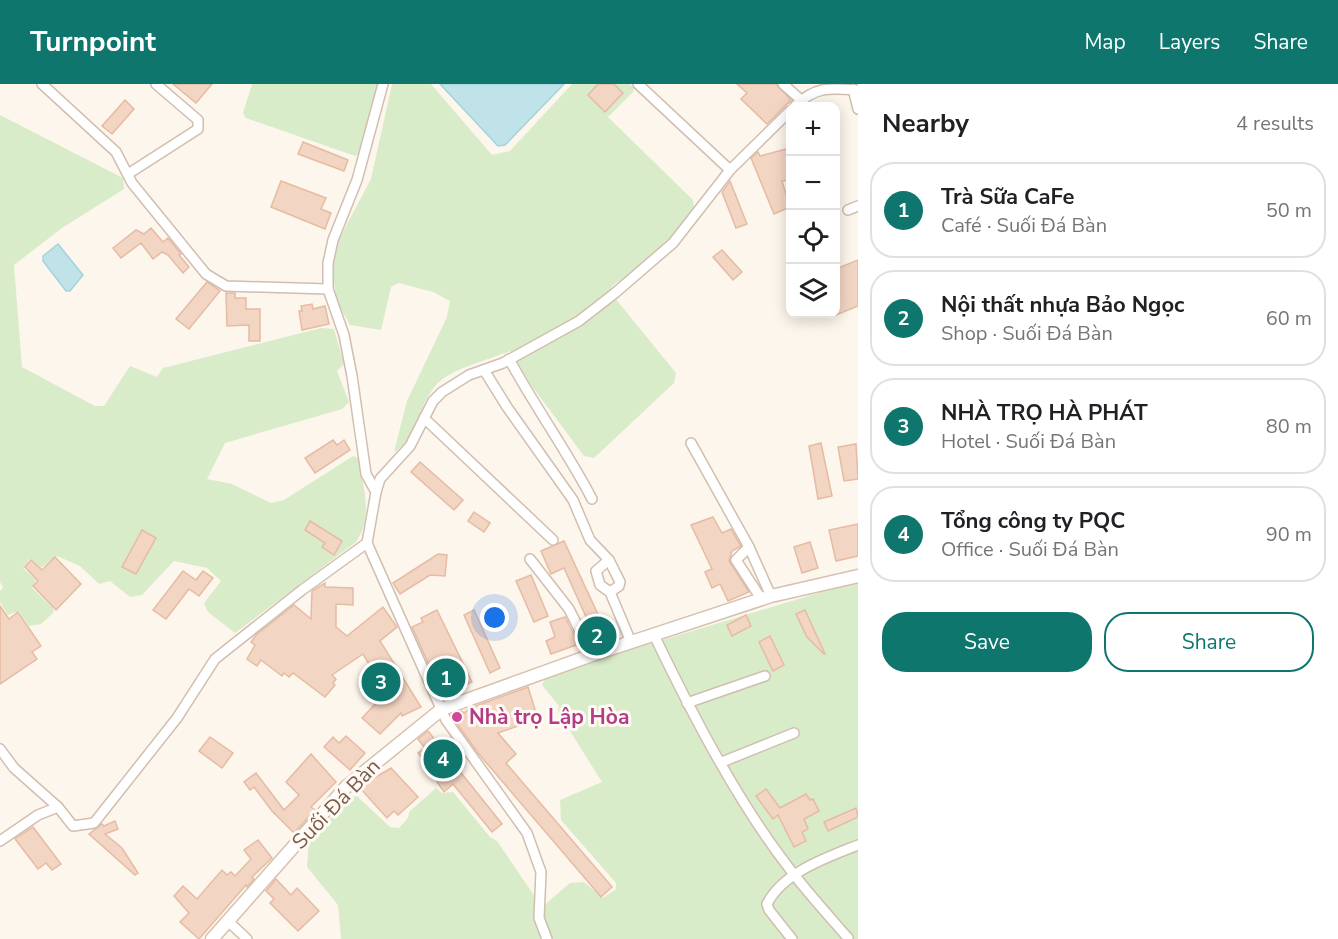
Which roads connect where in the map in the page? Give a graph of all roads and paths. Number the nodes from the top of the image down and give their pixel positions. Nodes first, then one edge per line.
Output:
1 (42, 84) edge
2 (156, 84) edge
3 (383, 84) edge
4 (638, 84) edge
5 (783, 84) edge
6 (856, 90) edge
7 (797, 102) edge
8 (799, 102) edge
9 (858, 109) edge
10 (786, 115) edge
11 (730, 170) junction
12 (128, 174) junction
13 (858, 206) edge
14 (848, 210) dead end
15 (328, 289) junction
16 (509, 359) junction
17 (484, 370) junction
18 (424, 418) junction
19 (691, 443) dead end
20 (376, 492) junction
21 (592, 499) dead end
22 (553, 540) dead end
23 (367, 543) junction
24 (749, 547) junction
25 (530, 559) dead end
26 (609, 560) junction
27 (858, 576) edge
28 (610, 592) junction
29 (766, 598) junction
30 (654, 635) junction
31 (631, 642) junction
32 (592, 655) junction
33 (765, 676) dead end
34 (687, 703) junction
35 (442, 709) junction
36 (794, 733) dead end
37 (0, 749) edge
38 (722, 762) junction
39 (58, 807) junction
40 (0, 841) edge
41 (858, 845) edge
42 (795, 876) junction
43 (228, 921) junction
44 (848, 938) edge
45 (212, 939) edge
46 (247, 939) edge
47 (547, 939) edge
48 (792, 939) edge

1 - 12 street
2 - 12 street
3 - 15 street
4 - 11 street
5 - 7 street
6 - 8 street
6 - 9 street
10 - 11 street
11 - 16 street
12 - 15 street
13 - 14 street
15 - 20 street
16 - 17 street
16 - 21 street
17 - 18 street
17 - 26 street
18 - 20 street
18 - 22 street
19 - 24 street
20 - 23 street
23 - 35 street
23 - 39 street
24 - 29 street
24 - 29 street
25 - 32 street
26 - 28 street
26 - 28 street
27 - 29 street, Suối Đá Bàn
28 - 31 street
29 - 30 street, Suối Đá Bàn
30 - 31 street, Suối Đá Bàn
30 - 34 street
31 - 32 street, Suối Đá Bàn
32 - 35 street, Suối Đá Bàn
33 - 34 street
34 - 38 street
35 - 43 street, Suối Đá Bàn
35 - 47 street
36 - 38 street
37 - 39 street
38 - 42 street
39 - 40 street
41 - 42 street
42 - 44 street
42 - 48 street
43 - 45 street, Suối Đá Bàn
43 - 46 street

